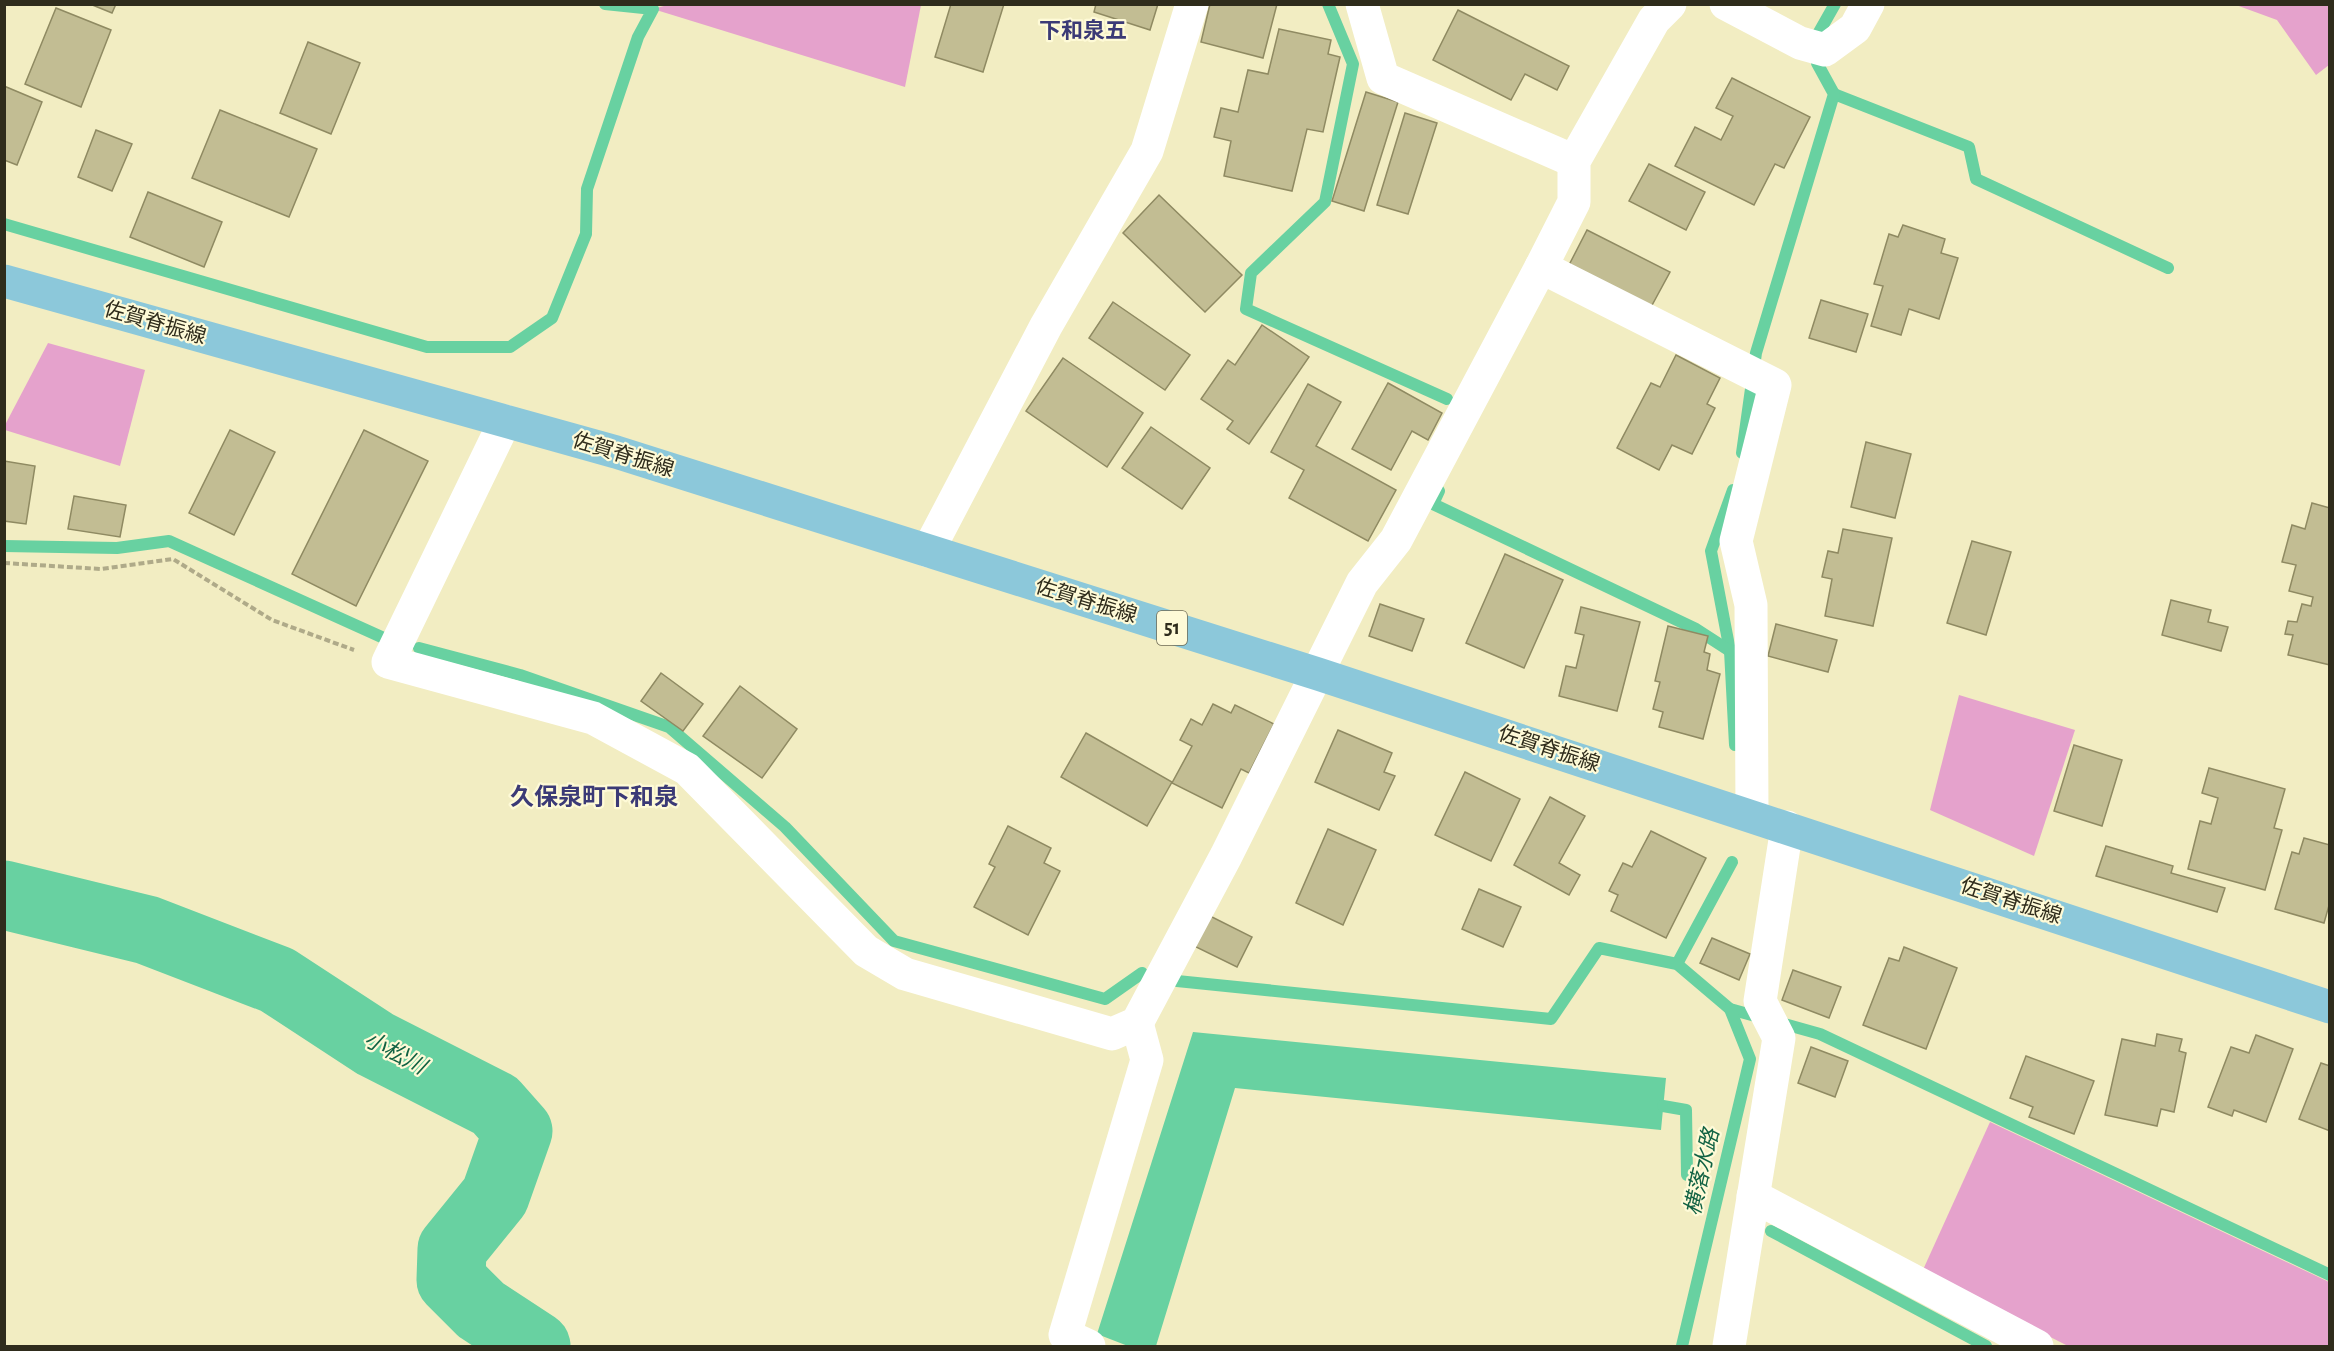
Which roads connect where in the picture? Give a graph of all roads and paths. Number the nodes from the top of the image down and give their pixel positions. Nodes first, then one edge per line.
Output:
1 (1192, 4) edge
2 (1362, 4) edge
3 (1670, 4) edge
4 (1726, 4) edge
5 (1868, 4) edge
6 (1574, 161) junction
7 (1541, 267) junction
8 (4, 281) edge
9 (505, 421) junction
10 (928, 551) junction
11 (4, 563) edge
12 (388, 662) junction
13 (1318, 674) junction
14 (1752, 815) junction
15 (1787, 827) junction
16 (2330, 1007) edge
17 (1137, 1023) junction
18 (1754, 1196) junction
19 (1089, 1347) edge
20 (1729, 1347) edge
21 (2037, 1347) edge

1 - 10 street
2 - 6 street
3 - 6 street
4 - 5 street
6 - 7 street
7 - 13 street
7 - 14 street
8 - 9 main road, 佐賀脊振線 / 51
9 - 10 main road, 佐賀脊振線 / 51
9 - 12 street
10 - 13 main road, 佐賀脊振線 / 51
11 - 12 path
12 - 17 street
13 - 14 main road, 佐賀脊振線 / 51
13 - 17 street
14 - 15 main road, 佐賀脊振線 / 51
15 - 16 main road, 佐賀脊振線 / 51
15 - 18 street
17 - 19 street
18 - 20 street
18 - 21 street

